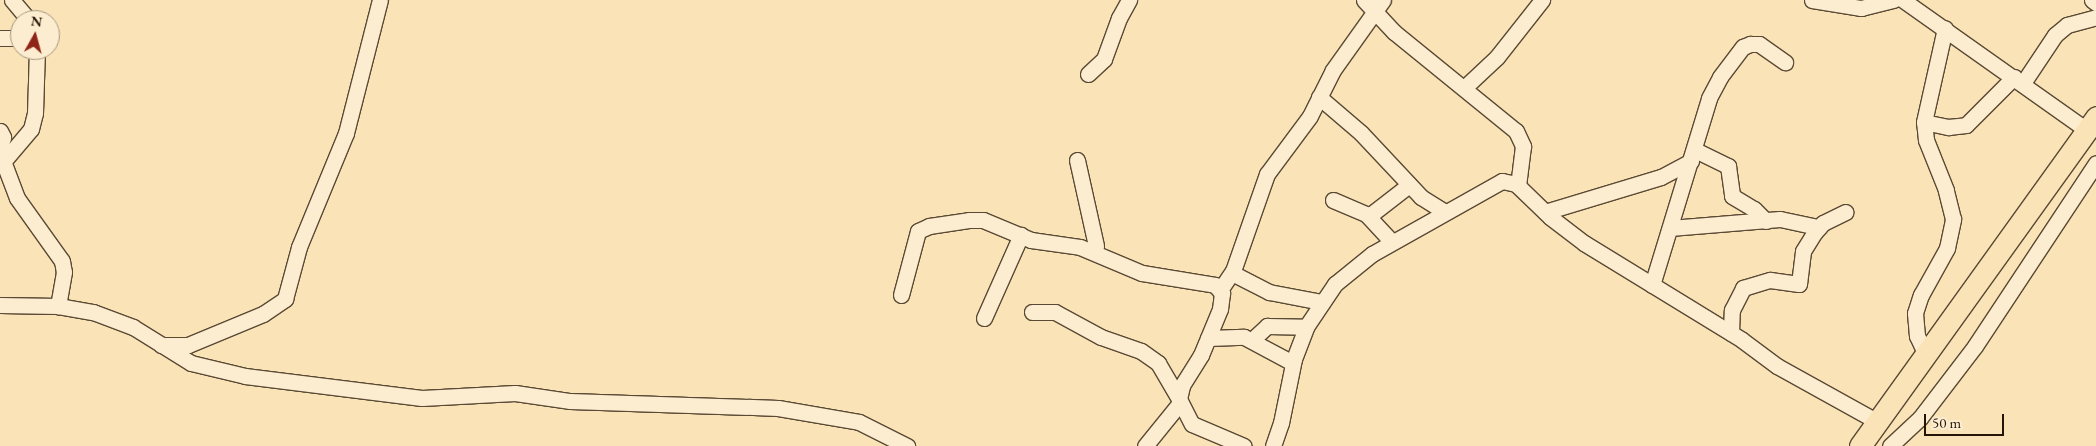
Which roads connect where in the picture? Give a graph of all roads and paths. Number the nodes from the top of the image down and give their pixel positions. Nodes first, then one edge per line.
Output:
1 (12, 0) edge
2 (380, 0) edge
3 (1129, 0) edge
4 (1542, 0) edge
5 (1812, 0) edge
6 (1894, 0) edge
7 (2092, 0) edge
8 (1374, 3) edge
9 (1911, 3) edge
10 (2096, 3) edge
11 (20, 10) edge
12 (2096, 17) edge
13 (1945, 28) junction
14 (37, 60) edge
15 (1785, 62) dead end
16 (1088, 74) dead end
17 (2019, 80) junction
18 (1464, 88) junction
19 (1319, 97) junction
20 (1924, 122) junction
21 (2092, 124) edge
22 (0, 132) edge
23 (1, 154) edge
24 (1693, 156) junction
25 (1077, 160) dead end
26 (2096, 163) edge
27 (1409, 185) junction
28 (1518, 186) junction
29 (1333, 200) dead end
30 (1445, 212) junction
31 (1545, 212) junction
32 (1846, 212) dead end
33 (1369, 216) junction
34 (1766, 221) junction
35 (1819, 227) junction
36 (1670, 228) junction
37 (1021, 235) junction
38 (1392, 242) junction
39 (1069, 244) junction
40 (1096, 246) junction
41 (1106, 258) junction
42 (1232, 273) junction
43 (1652, 285) junction
44 (1220, 290) junction
45 (901, 295) dead end
46 (1322, 302) junction
47 (0, 305) edge
48 (58, 306) junction
49 (1032, 312) dead end
50 (984, 318) dead end
51 (1306, 328) junction
52 (1731, 333) junction
53 (1208, 338) junction
54 (1252, 340) junction
55 (160, 345) junction
56 (1926, 355) junction
57 (1293, 363) junction
58 (1179, 401) junction
59 (1878, 422) junction
60 (907, 446) edge
61 (1145, 446) edge
62 (1244, 446) edge
63 (1273, 446) edge
64 (1860, 446) edge
65 (1890, 446) edge

1 - 11 street
2 - 55 street
3 - 16 street
4 - 18 street
5 - 6 street
7 - 10 street
8 - 18 street
8 - 19 street
9 - 13 street
12 - 17 street
13 - 17 street
13 - 20 street
14 - 23 street
15 - 24 street
17 - 20 street
17 - 21 street
18 - 28 street
19 - 27 street
19 - 42 street
20 - 56 street
21 - 56 highway
22 - 23 street
23 - 48 street
24 - 31 street
24 - 34 street
24 - 36 street
25 - 40 street
26 - 65 street
27 - 30 street
27 - 33 street
28 - 30 street
28 - 31 street
29 - 33 street
30 - 38 street
31 - 43 street
32 - 35 street
33 - 38 street
34 - 35 street
34 - 36 street
35 - 52 street
36 - 43 street
37 - 39 street
37 - 45 street
37 - 50 street
38 - 46 street
39 - 40 street
39 - 41 street
40 - 41 street
41 - 44 street
42 - 44 street
42 - 46 street
43 - 52 street
44 - 53 street
46 - 51 street
47 - 48 street
48 - 55 street
49 - 58 street
51 - 54 street
51 - 57 street
52 - 59 street
53 - 54 street
53 - 58 street
54 - 57 street
55 - 60 street
56 - 59 highway
57 - 63 street
58 - 61 street
58 - 62 street
59 - 64 highway

